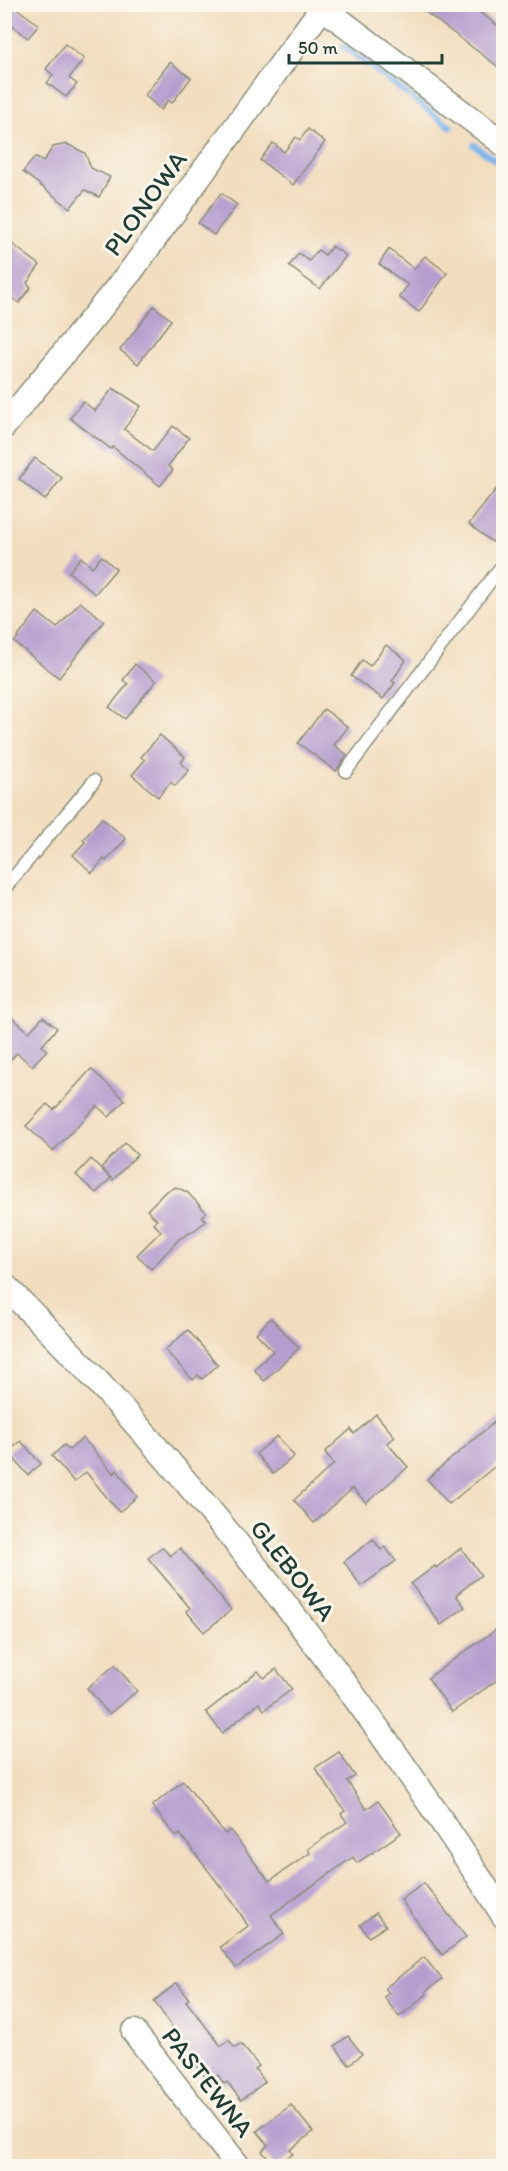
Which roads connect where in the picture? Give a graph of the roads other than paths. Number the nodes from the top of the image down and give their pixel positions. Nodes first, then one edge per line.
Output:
1 (320, 6) edge
2 (504, 144) edge
3 (4, 426) edge
4 (504, 563) edge
5 (346, 771) dead end
6 (94, 781) dead end
7 (4, 889) edge
8 (4, 1285) edge
9 (504, 1916) edge
10 (134, 2031) dead end
11 (238, 2166) edge

1 - 2 street
1 - 3 street, PLONOWA
4 - 5 lane
6 - 7 lane
8 - 9 street, GLEBOWA
10 - 11 street, PASTEWNA

